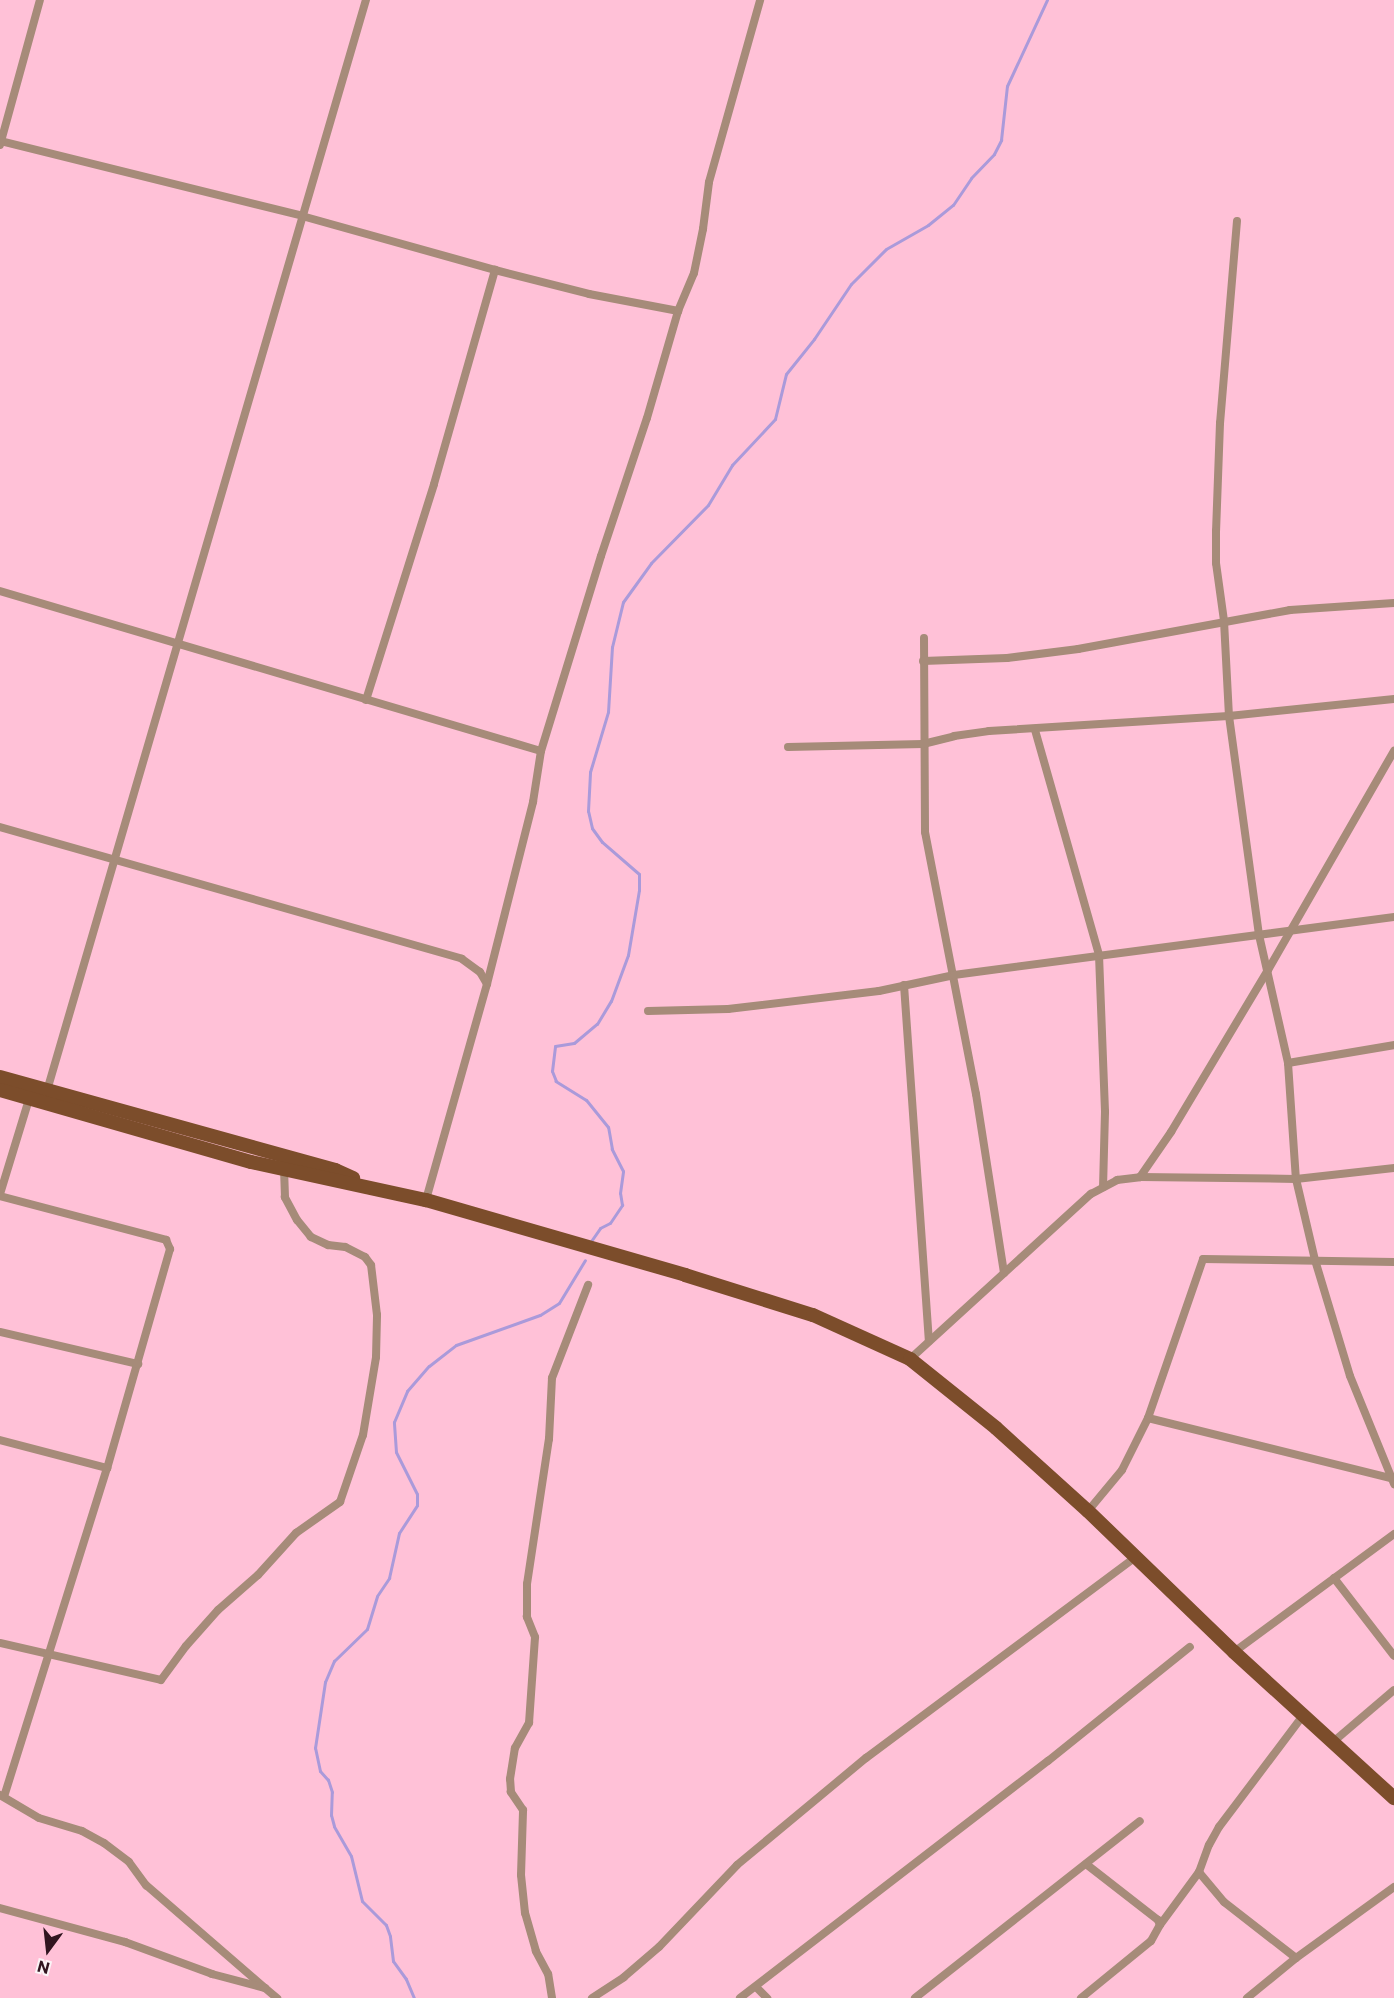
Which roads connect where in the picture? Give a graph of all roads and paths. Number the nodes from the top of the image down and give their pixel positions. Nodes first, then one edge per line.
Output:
1 (40, 0) edge
2 (366, 0) edge
3 (760, 0) edge
4 (0, 142) edge
5 (302, 216) junction
6 (1237, 221) dead end
7 (495, 270) junction
8 (678, 311) junction
9 (0, 591) edge
10 (1394, 603) edge
11 (1224, 621) junction
12 (924, 638) dead end
13 (179, 642) junction
14 (923, 661) junction
15 (1394, 699) edge
16 (366, 700) junction
17 (1229, 716) junction
18 (1035, 730) junction
19 (923, 744) junction
20 (788, 747) dead end
21 (541, 751) junction
22 (1394, 751) edge
23 (0, 827) edge
24 (115, 860) junction
25 (1394, 917) edge
26 (1291, 931) junction
27 (1259, 935) junction
28 (1099, 955) junction
29 (1268, 970) junction
30 (954, 975) junction
31 (487, 984) junction
32 (904, 985) junction
33 (648, 1011) dead end
34 (1394, 1045) edge
35 (1288, 1063) junction
36 (0, 1077) edge
37 (0, 1090) edge
38 (38, 1095) junction
39 (1394, 1168) edge
40 (284, 1169) junction
41 (1140, 1177) junction
42 (1296, 1179) junction
43 (369, 1186) junction
44 (1103, 1187) junction
45 (0, 1195) edge
46 (426, 1200) junction
47 (1315, 1260) junction
48 (1394, 1262) edge
49 (1004, 1273) junction
50 (588, 1285) dead end
51 (0, 1332) edge
52 (929, 1341) junction
53 (909, 1359) junction
54 (138, 1364) junction
55 (1148, 1418) junction
56 (0, 1440) edge
57 (106, 1468) junction
58 (1393, 1481) edge
59 (1088, 1511) junction
60 (1394, 1534) edge
61 (1136, 1557) junction
62 (1334, 1578) junction
63 (0, 1643) edge
64 (1190, 1647) dead end
65 (1234, 1652) junction
66 (50, 1654) junction
67 (1394, 1656) edge
68 (1394, 1690) edge
69 (1304, 1714) junction
70 (1333, 1742) junction
71 (2, 1795) edge
72 (1394, 1798) edge
73 (1140, 1821) dead end
74 (1086, 1864) junction
75 (1199, 1872) junction
76 (1394, 1887) edge
77 (0, 1908) edge
78 (1160, 1925) junction
79 (1296, 1958) junction
80 (265, 1988) junction
81 (756, 1988) junction
82 (277, 1998) edge
83 (552, 1998) edge
84 (592, 1998) edge
85 (740, 1998) edge
86 (767, 1998) edge
87 (915, 1998) edge
88 (1081, 1998) edge
89 (1247, 1998) edge

1 - 4 street
2 - 5 street
3 - 8 street
4 - 5 street
5 - 7 street
5 - 13 street
6 - 11 street
7 - 8 street
7 - 16 street
8 - 21 street
9 - 13 street
10 - 11 street
11 - 14 street
11 - 17 street
12 - 14 street
13 - 16 street
13 - 24 street
14 - 19 street
15 - 17 street
16 - 21 street
17 - 18 street
17 - 27 street
18 - 19 street
18 - 28 street
19 - 20 street
19 - 30 street
21 - 31 street
22 - 26 street
23 - 24 street
24 - 31 street
24 - 38 street
25 - 26 street
26 - 27 street
26 - 29 street
27 - 28 street
27 - 29 street
28 - 30 street
28 - 44 street
29 - 35 street
29 - 41 street
30 - 32 street
30 - 49 street
31 - 46 street
32 - 33 street
32 - 52 street
34 - 35 street
35 - 42 street
36 - 38 main road
37 - 38 main road
38 - 40 main road
38 - 43 main road
38 - 45 street
39 - 42 street
40 - 43 main road
40 - 66 street
41 - 42 street
41 - 44 street
42 - 47 street
43 - 46 main road
44 - 49 street
45 - 54 street
46 - 53 main road
47 - 48 street
47 - 55 street
47 - 58 street
49 - 52 street
50 - 83 street
51 - 54 street
52 - 53 street
53 - 59 main road
54 - 57 street
55 - 58 street
55 - 59 street
56 - 57 street
57 - 66 street
59 - 61 main road
60 - 62 street
61 - 65 main road
61 - 84 street
62 - 65 street
62 - 67 street
63 - 66 street
64 - 81 street
65 - 69 main road
66 - 71 street
68 - 70 street
69 - 70 main road
69 - 75 street
70 - 72 main road
71 - 80 street
73 - 74 street
74 - 78 street
74 - 87 street
75 - 78 street
75 - 79 street
76 - 79 street
77 - 80 street
78 - 88 street
79 - 89 street
80 - 82 street
81 - 85 street
81 - 86 street

